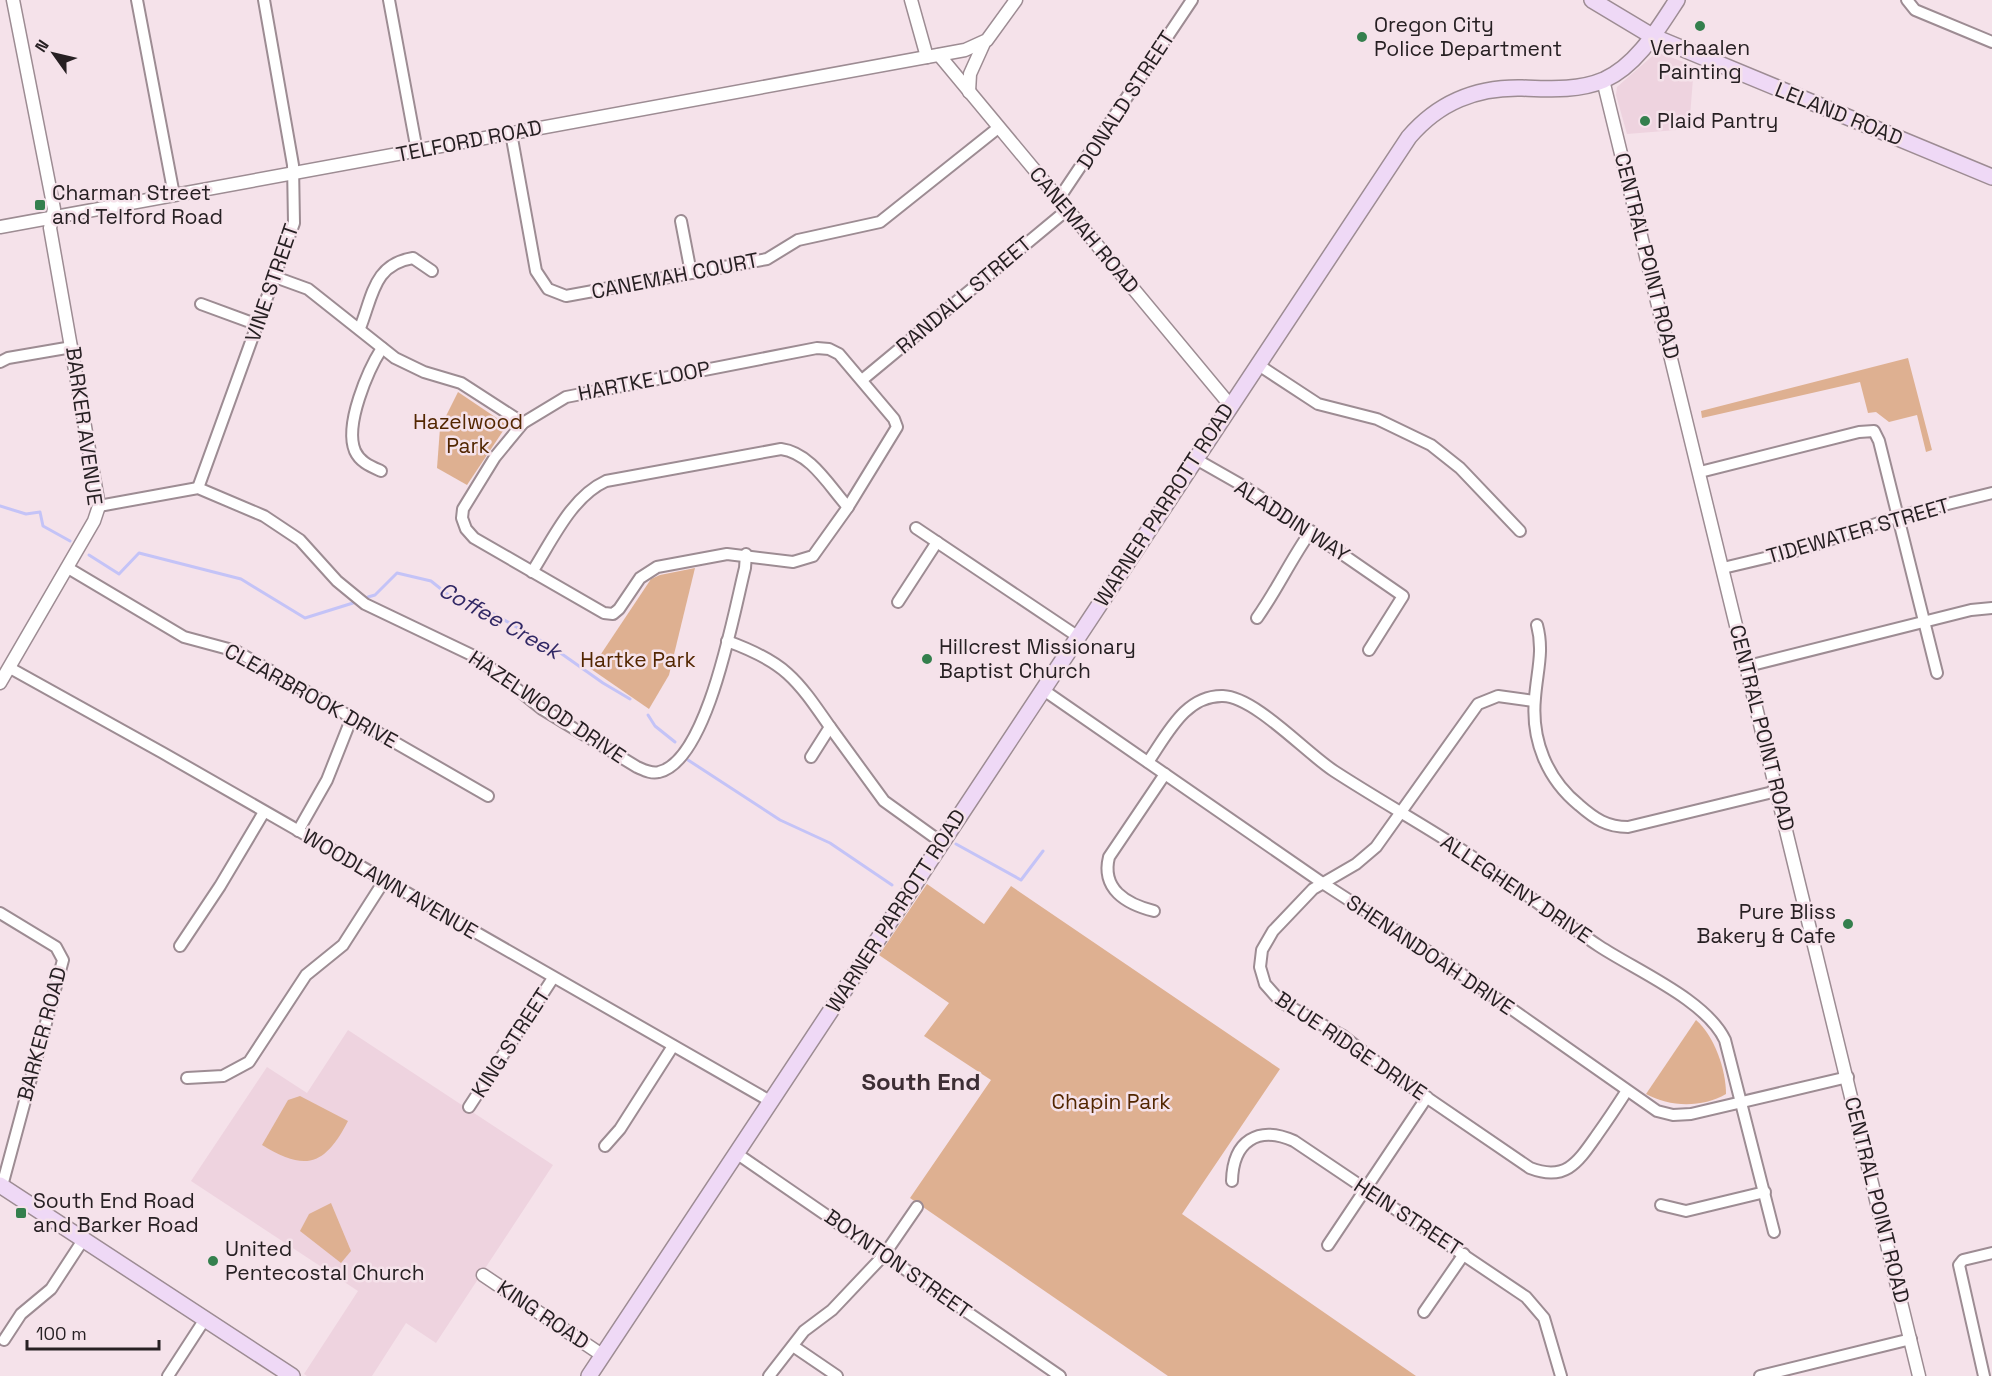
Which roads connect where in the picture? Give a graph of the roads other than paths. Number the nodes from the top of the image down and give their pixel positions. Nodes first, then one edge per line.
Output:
1 (13, 0) edge
2 (137, 0) edge
3 (264, 0) edge
4 (389, 0) edge
5 (911, 0) edge
6 (1016, 0) edge
7 (1192, 0) edge
8 (1592, 0) edge
9 (1677, 0) edge
10 (1907, 0) edge
11 (1652, 36) junction
12 (1992, 42) edge
13 (984, 43) junction
14 (933, 56) junction
15 (1603, 80) junction
16 (969, 92) junction
17 (998, 128) junction
18 (511, 133) junction
19 (417, 151) junction
20 (293, 174) junction
21 (1992, 177) edge
22 (174, 195) junction
23 (1058, 200) junction
24 (1067, 210) junction
25 (52, 217) junction
26 (681, 221) dead end
27 (0, 227) edge
28 (432, 271) dead end
29 (691, 273) junction
30 (275, 277) junction
31 (201, 304) dead end
32 (258, 325) junction
33 (360, 327) junction
34 (72, 346) junction
35 (382, 348) junction
36 (0, 362) edge
37 (1257, 364) junction
38 (862, 380) junction
39 (1230, 405) junction
40 (523, 423) junction
41 (1194, 458) junction
42 (381, 471) dead end
43 (1700, 472) junction
44 (198, 488) junction
45 (1992, 493) edge
46 (99, 506) junction
47 (848, 507) junction
48 (1899, 516) junction
49 (916, 528) dead end
50 (1311, 531) junction
51 (1520, 531) dead end
52 (937, 542) junction
53 (746, 554) junction
54 (68, 568) junction
55 (1723, 568) junction
56 (532, 572) junction
57 (898, 602) dead end
58 (1992, 608) edge
59 (1257, 618) dead end
60 (1925, 621) junction
61 (1537, 625) dead end
62 (1077, 636) junction
63 (727, 641) junction
64 (1369, 650) dead end
65 (1748, 666) junction
66 (10, 668) junction
67 (1937, 673) dead end
68 (0, 683) edge
69 (1042, 689) junction
70 (1534, 701) junction
71 (352, 717) junction
72 (830, 726) junction
73 (810, 757) dead end
74 (1148, 762) junction
75 (1165, 774) junction
76 (1777, 791) junction
77 (488, 796) dead end
78 (264, 813) junction
79 (1402, 813) junction
80 (297, 831) junction
81 (941, 842) junction
82 (384, 881) junction
83 (1322, 882) junction
84 (1154, 911) dead end
85 (0, 913) edge
86 (180, 946) dead end
87 (554, 978) junction
88 (673, 1046) junction
89 (1848, 1077) junction
90 (187, 1078) dead end
91 (1626, 1092) junction
92 (1427, 1097) junction
93 (770, 1101) junction
94 (1743, 1102) junction
95 (469, 1107) dead end
96 (605, 1146) dead end
97 (736, 1153) junction
98 (1232, 1181) dead end
99 (1, 1186) edge
100 (1366, 1188) junction
101 (1765, 1192) junction
102 (1661, 1205) dead end
103 (917, 1207) dead end
104 (1774, 1232) dead end
105 (83, 1240) junction
106 (1328, 1245) dead end
107 (1992, 1253) edge
108 (1464, 1254) junction
109 (884, 1255) junction
110 (483, 1275) dead end
111 (1424, 1312) dead end
112 (205, 1319) junction
113 (4, 1340) dead end
114 (1911, 1340) junction
115 (793, 1346) junction
116 (602, 1356) junction
117 (168, 1376) edge
118 (292, 1376) edge
119 (588, 1376) edge
120 (769, 1376) edge
121 (837, 1376) edge
122 (1060, 1376) edge
123 (1561, 1376) edge
124 (1760, 1376) edge
125 (1919, 1376) edge
126 (1984, 1376) edge

1 - 25 street, BARKER AVENUE
2 - 22 street
3 - 20 street, VINE STREET
4 - 19 street
5 - 14 street
6 - 13 street
7 - 23 street, DONALD STREET
8 - 11 main road, LELAND ROAD
9 - 11 main road, WARNER PARROTT ROAD
10 - 12 street
11 - 15 main road, WARNER PARROTT ROAD
11 - 21 main road, LELAND ROAD
13 - 14 street, TELFORD ROAD
13 - 16 street
14 - 16 street, CANEMAH ROAD
14 - 18 street, TELFORD ROAD
15 - 37 main road, WARNER PARROTT ROAD
15 - 43 street, CENTRAL POINT ROAD
16 - 17 street, CANEMAH ROAD
17 - 23 street, CANEMAH ROAD
17 - 29 street, CANEMAH COURT
18 - 19 street, TELFORD ROAD
18 - 29 street, CANEMAH COURT
19 - 20 street, TELFORD ROAD
20 - 22 street, TELFORD ROAD
20 - 30 street, VINE STREET
22 - 25 street, TELFORD ROAD
23 - 24 street, CANEMAH ROAD
24 - 38 street, RANDALL STREET
24 - 39 street, CANEMAH ROAD
25 - 27 street, TELFORD ROAD
25 - 34 street, BARKER AVENUE
26 - 29 street
28 - 33 street
30 - 32 street, VINE STREET
30 - 33 street
31 - 32 street
32 - 44 street, VINE STREET
33 - 35 street
34 - 36 street
34 - 46 street, BARKER AVENUE
35 - 40 street
35 - 42 street
37 - 39 main road, WARNER PARROTT ROAD
37 - 51 street
38 - 40 street, HARTKE LOOP
38 - 47 street, HARTKE LOOP
39 - 41 main road, WARNER PARROTT ROAD
40 - 56 street, HARTKE LOOP
41 - 50 street, ALADDIN WAY
41 - 62 main road, WARNER PARROTT ROAD
43 - 48 street
43 - 55 street, CENTRAL POINT ROAD
44 - 46 street
44 - 63 street, HAZELWOOD DRIVE
45 - 48 street, TIDEWATER STREET
46 - 54 street, BARKER AVENUE
47 - 53 street, HARTKE LOOP
47 - 56 street
48 - 55 street, TIDEWATER STREET
48 - 60 street
49 - 52 street
50 - 59 street
50 - 64 street, ALADDIN WAY
52 - 57 street
52 - 62 street
53 - 56 street, HARTKE LOOP
53 - 63 street, HAZELWOOD DRIVE
54 - 66 street, BARKER AVENUE
54 - 71 street, CLEARBROOK DRIVE
55 - 65 street, CENTRAL POINT ROAD
58 - 60 street
60 - 65 street
60 - 67 street
61 - 70 street
62 - 69 main road, WARNER PARROTT ROAD
63 - 72 street
65 - 76 street, CENTRAL POINT ROAD
66 - 68 street, BARKER AVENUE
66 - 78 street, WOODLAWN AVENUE
69 - 74 street, SHENANDOAH DRIVE
69 - 81 main road, WARNER PARROTT ROAD
70 - 76 street
70 - 79 street, BLUE RIDGE DRIVE
71 - 77 street, CLEARBROOK DRIVE
71 - 80 street
72 - 73 street
72 - 81 street
74 - 75 street, SHENANDOAH DRIVE
74 - 79 street, ALLEGHENY DRIVE
75 - 83 street, SHENANDOAH DRIVE
75 - 84 street
76 - 89 street, CENTRAL POINT ROAD
78 - 80 street, WOODLAWN AVENUE
78 - 86 street
79 - 83 street, BLUE RIDGE DRIVE
79 - 94 street, ALLEGHENY DRIVE
80 - 82 street, WOODLAWN AVENUE
81 - 93 main road, WARNER PARROTT ROAD
82 - 87 street, WOODLAWN AVENUE
82 - 90 street
83 - 91 street, SHENANDOAH DRIVE
83 - 92 street, BLUE RIDGE DRIVE
85 - 99 street, BARKER ROAD
87 - 88 street, WOODLAWN AVENUE
87 - 95 street, KING STREET
88 - 93 street, WOODLAWN AVENUE
88 - 96 street
89 - 94 street, SHENANDOAH DRIVE
89 - 114 street, CENTRAL POINT ROAD
91 - 92 street, BLUE RIDGE DRIVE
91 - 94 street, SHENANDOAH DRIVE
92 - 100 street
93 - 97 main road, WARNER PARROTT ROAD
94 - 101 street, ALLEGHENY DRIVE
97 - 109 street, BOYNTON STREET
97 - 116 main road, WARNER PARROTT ROAD
98 - 100 street, HEIN STREET
99 - 105 main road
100 - 106 street
100 - 108 street, HEIN STREET
101 - 102 street
101 - 104 street, ALLEGHENY DRIVE
103 - 109 street
105 - 112 main road
105 - 113 street
107 - 126 street
108 - 111 street
108 - 123 street, HEIN STREET
109 - 115 street
109 - 122 street, BOYNTON STREET
110 - 116 street, KING ROAD
112 - 117 street
112 - 118 main road
114 - 124 street
114 - 125 street, CENTRAL POINT ROAD
115 - 120 street
115 - 121 street
116 - 119 main road, WARNER PARROTT ROAD

